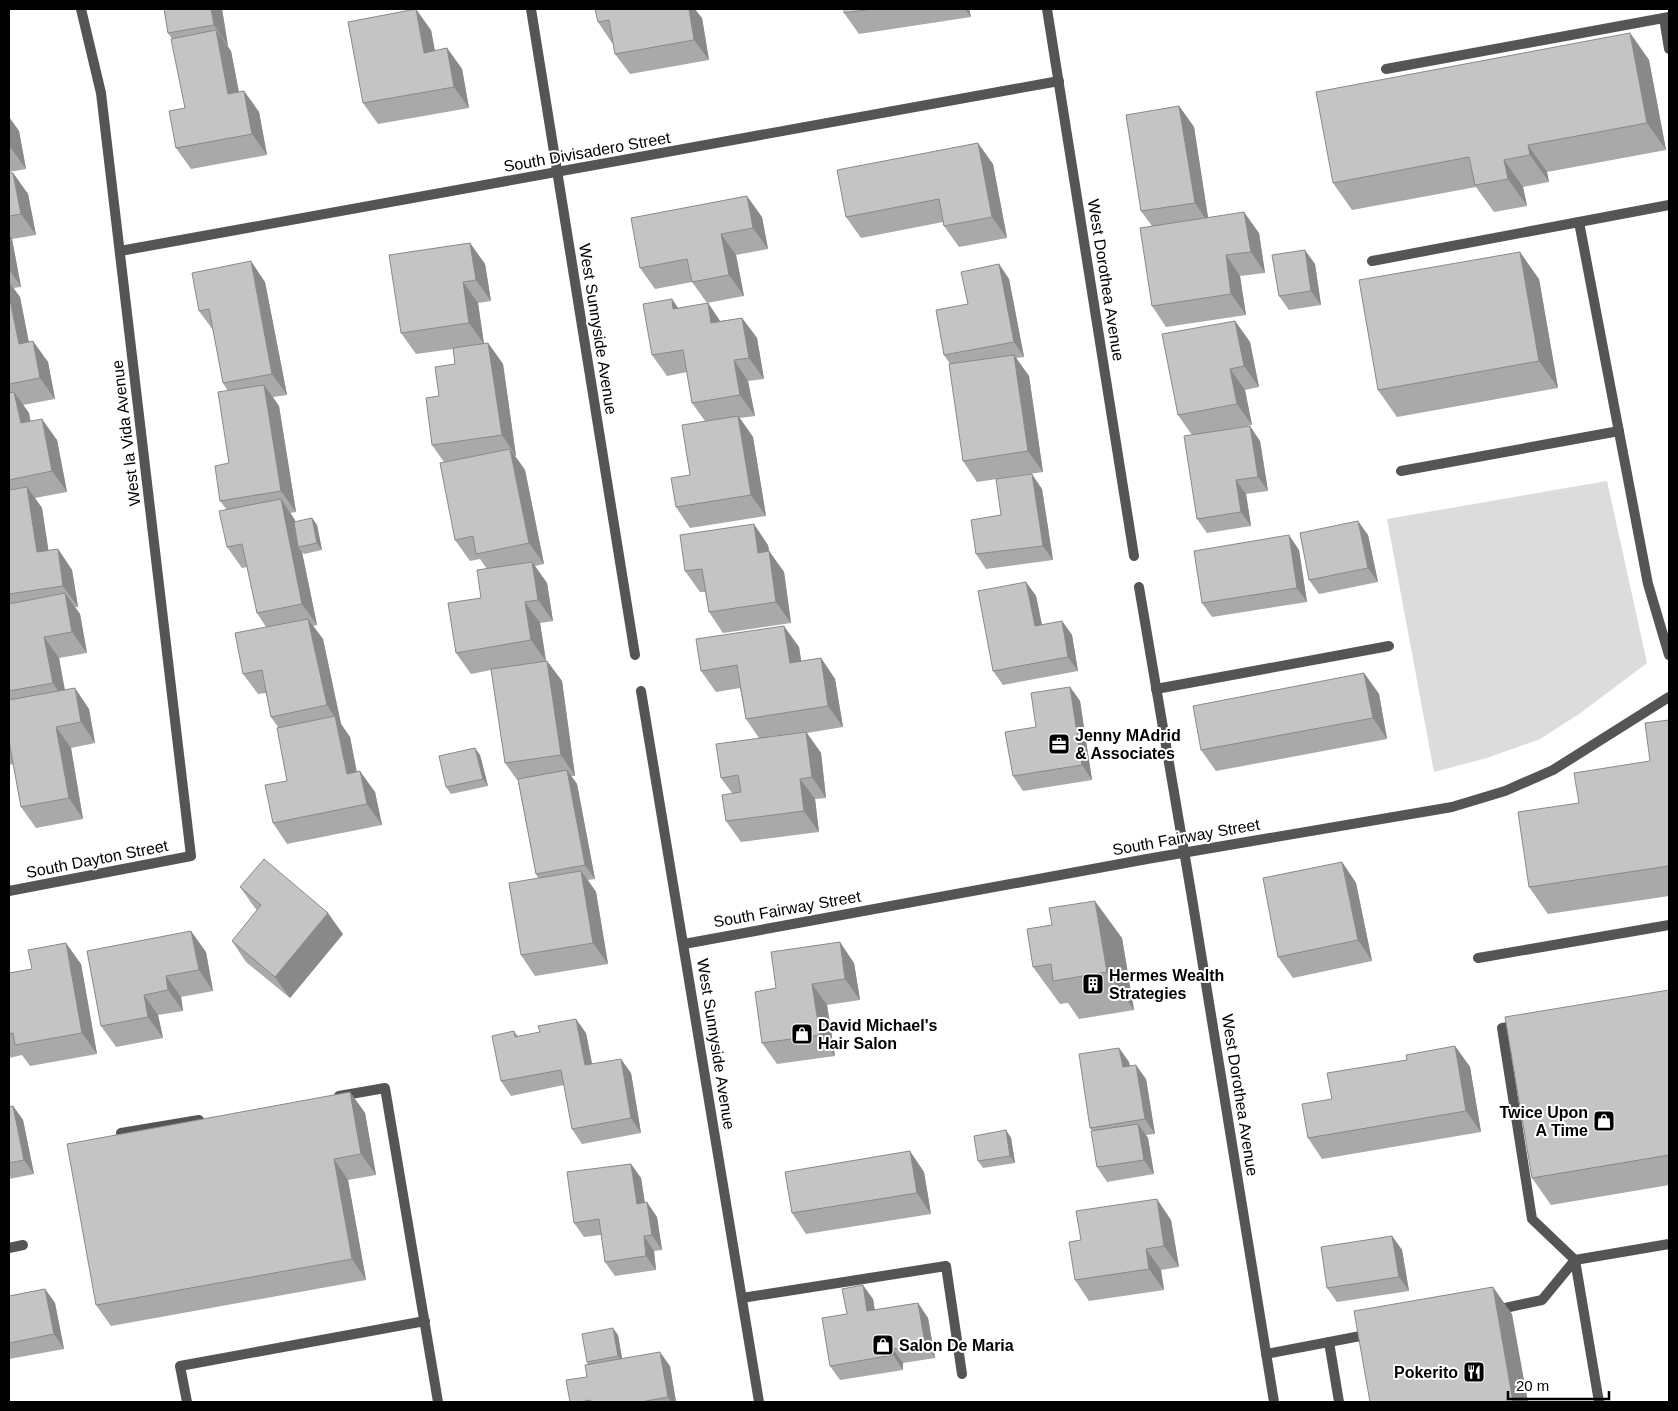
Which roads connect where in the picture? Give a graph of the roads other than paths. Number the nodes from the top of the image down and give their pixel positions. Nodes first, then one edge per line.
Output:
1 (81, 9) edge
2 (531, 9) edge
3 (1047, 9) edge
4 (1666, 17) edge
5 (1669, 49) edge
6 (1386, 69) dead end
7 (1059, 81) junction
8 (558, 173) junction
9 (1669, 205) edge
10 (1579, 222) junction
11 (120, 251) junction
12 (1372, 261) dead end
13 (1618, 431) junction
14 (1401, 471) dead end
15 (1134, 556) dead end
16 (1138, 587) dead end
17 (1389, 646) dead end
18 (635, 655) dead end
19 (1669, 655) edge
20 (1156, 689) junction
21 (641, 691) dead end
22 (1669, 697) edge
23 (1184, 852) junction
24 (191, 856) joint
25 (9, 891) edge
26 (1669, 925) edge
27 (684, 944) junction
28 (1478, 958) dead end
29 (1531, 1023) edge
30 (326, 1098) edge
31 (209, 1118) edge
32 (121, 1133) edge
33 (1669, 1244) edge
34 (23, 1245) dead end
35 (9, 1248) edge
36 (1575, 1260) junction
37 (742, 1298) junction
38 (1484, 1312) edge
39 (424, 1322) junction
40 (1378, 1333) edge
41 (1329, 1342) junction
42 (1266, 1354) junction
43 (962, 1374) dead end
44 (187, 1402) edge
45 (438, 1402) edge
46 (760, 1402) edge
47 (1274, 1402) edge
48 (1339, 1402) edge
49 (1599, 1402) edge

1 - 11 street, West la Vida Avenue
2 - 8 street, West Sunnyside Avenue
3 - 7 street, West Dorothea Avenue
4 - 5 street
4 - 6 street
7 - 8 street, South Divisadero Street
7 - 15 street, West Dorothea Avenue
8 - 11 street, South Divisadero Street
8 - 18 street, West Sunnyside Avenue
9 - 10 street
10 - 12 street
10 - 13 street
11 - 24 street, West la Vida Avenue
13 - 14 street
13 - 19 street
16 - 20 street, West Dorothea Avenue
17 - 20 street
20 - 23 street, West Dorothea Avenue
21 - 27 street, West Sunnyside Avenue
22 - 23 street, South Fairway Street
23 - 27 street, South Fairway Street
23 - 42 street, West Dorothea Avenue
24 - 25 street, South Dayton Street
26 - 28 street
27 - 37 street, West Sunnyside Avenue
29 - 36 street
30 - 39 street
31 - 32 street
33 - 36 street
34 - 35 street
36 - 38 street
36 - 49 street
37 - 43 street
37 - 46 street, West Sunnyside Avenue
39 - 44 street
39 - 45 street
40 - 41 street
41 - 42 street
41 - 48 street
42 - 47 street, West Dorothea Avenue

